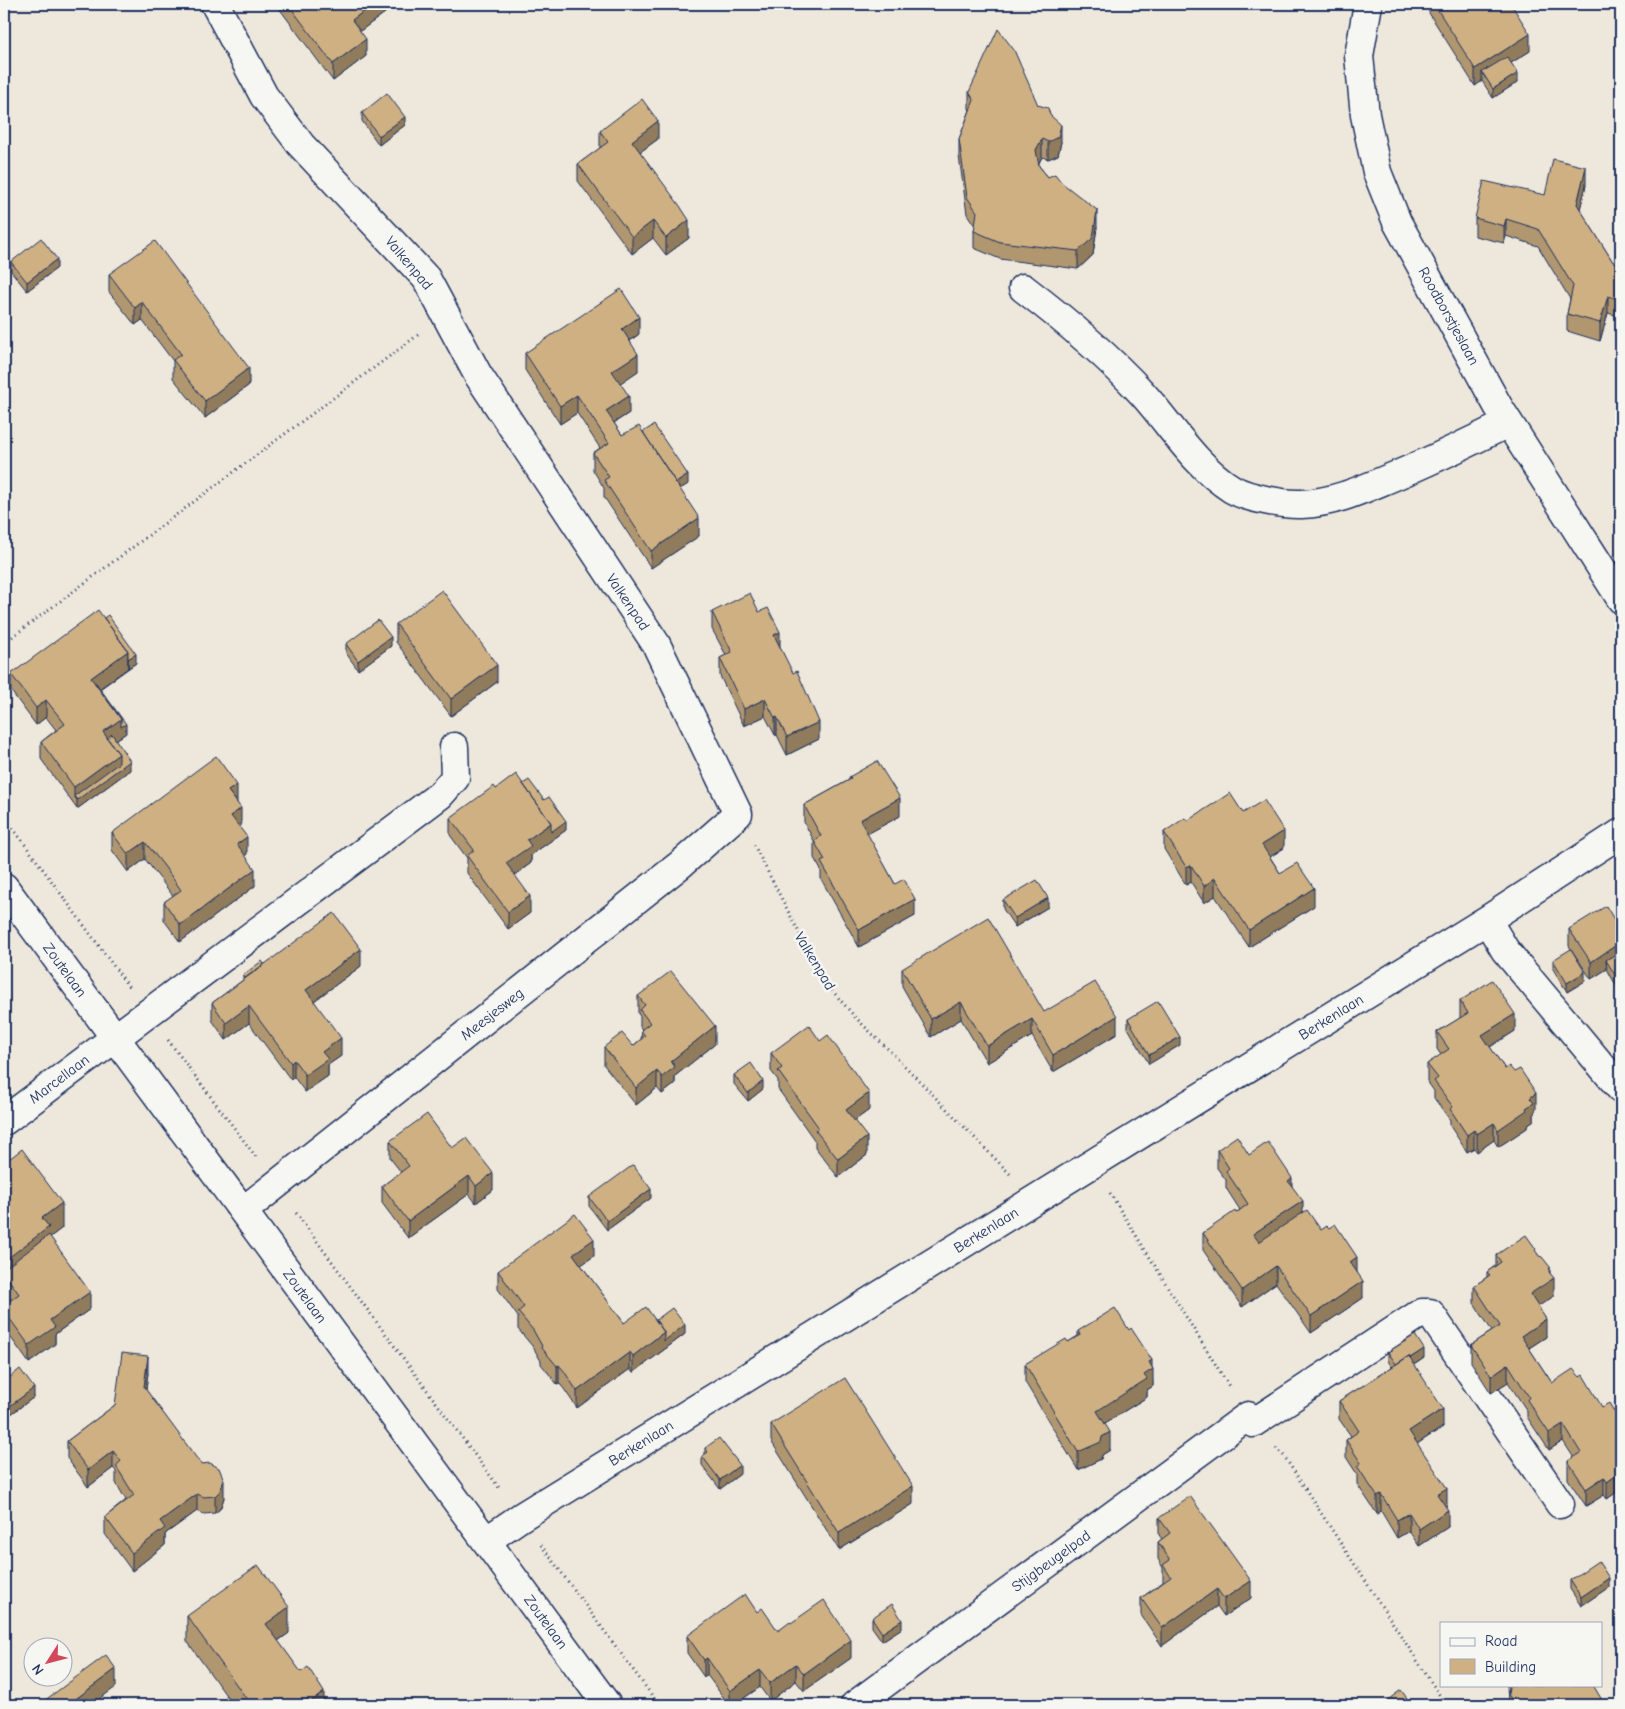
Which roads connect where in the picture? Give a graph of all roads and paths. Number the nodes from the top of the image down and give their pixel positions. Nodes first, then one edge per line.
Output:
1 (215, 4) edge
2 (1368, 4) edge
3 (1023, 288) dead end
4 (446, 314) junction
5 (1508, 423) junction
6 (1621, 600) edge
7 (4, 643) edge
8 (454, 747) dead end
9 (738, 814) junction
10 (4, 816) edge
11 (1621, 833) edge
12 (4, 887) edge
13 (1487, 920) junction
14 (148, 1012) junction
15 (114, 1038) junction
16 (1621, 1089) edge
17 (4, 1121) edge
18 (277, 1186) junction
19 (1035, 1199) junction
20 (243, 1211) junction
21 (1560, 1504) dead end
22 (521, 1517) junction
23 (486, 1541) junction
24 (607, 1705) edge
25 (659, 1705) edge
26 (855, 1705) edge

1 - 4 street, Valkenpad
2 - 5 street, Roodborstjeslaan
3 - 5 street
4 - 7 path
4 - 9 street, Valkenpad
5 - 6 street, Roodborstjeslaan
8 - 14 street, Marcellaan
9 - 18 street, Meesjesweg
9 - 19 path, Valkenpad
10 - 14 path
11 - 13 street, Berkenlaan
12 - 15 street, Zoutelaan
13 - 16 street
13 - 19 street, Berkenlaan
14 - 15 street, Marcellaan
14 - 18 path
15 - 17 street, Marcellaan
15 - 20 street, Zoutelaan
18 - 20 street, Meesjesweg
18 - 22 path
19 - 22 street, Berkenlaan
20 - 23 street, Zoutelaan
21 - 26 street, Stijgbeugelpad
22 - 23 street, Berkenlaan
22 - 25 path
23 - 24 street, Zoutelaan

